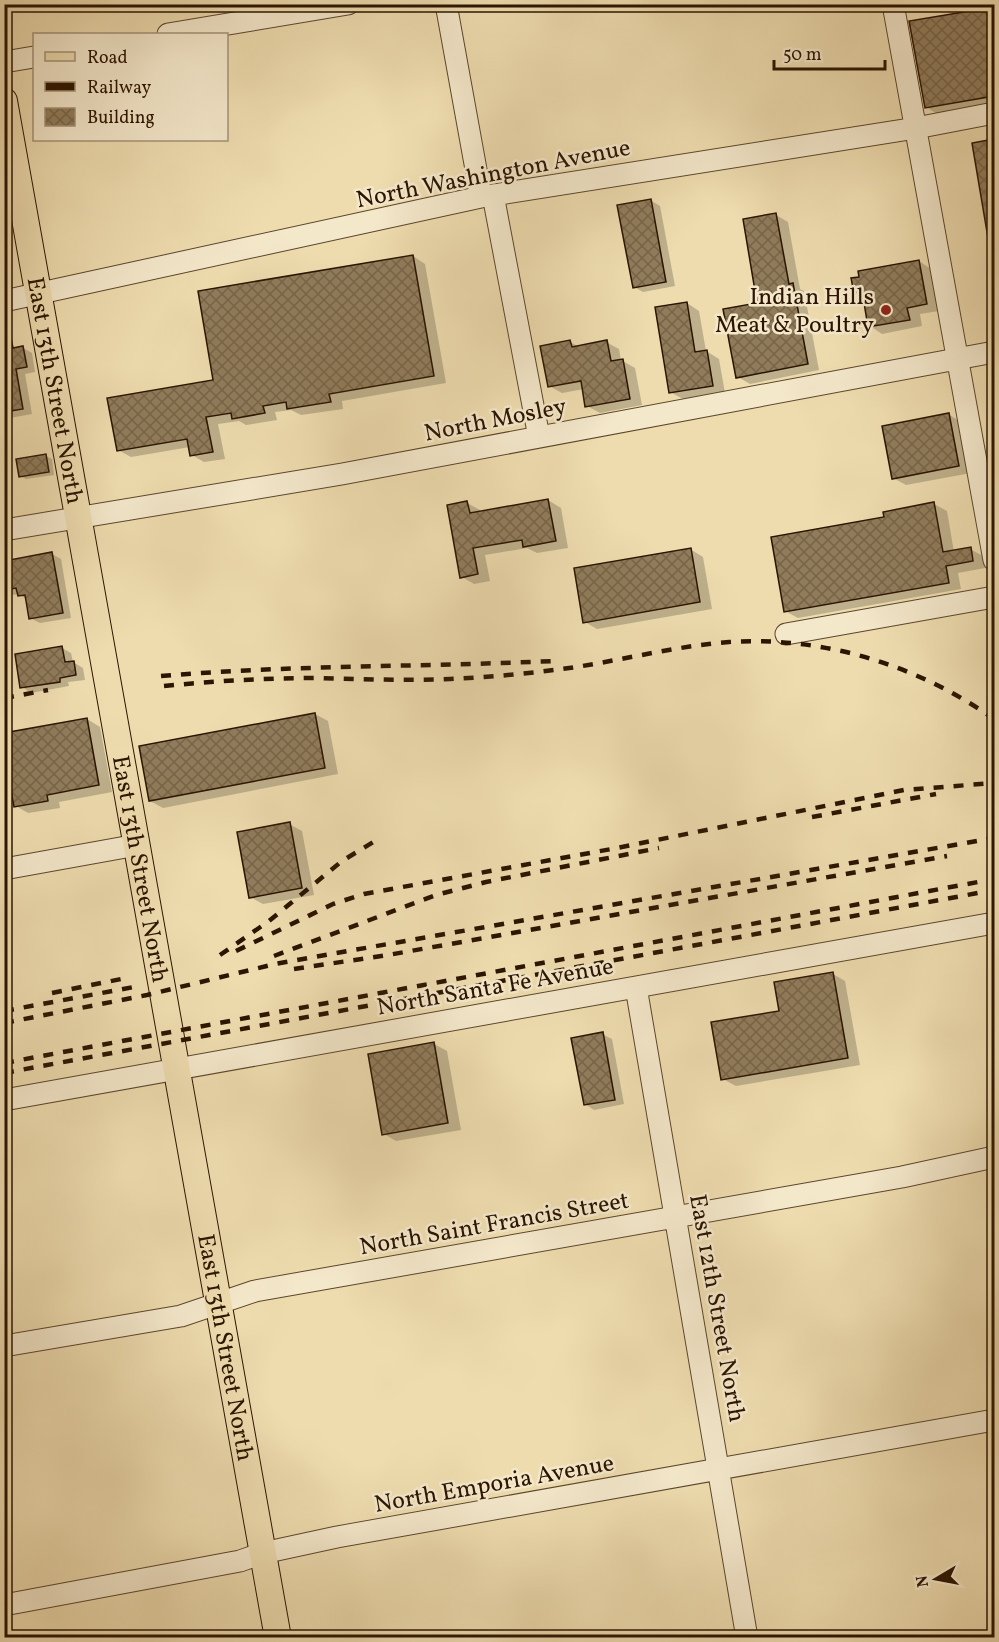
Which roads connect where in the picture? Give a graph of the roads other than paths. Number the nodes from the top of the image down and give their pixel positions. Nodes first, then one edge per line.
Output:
1 (348, 4) edge
2 (446, 4) edge
3 (893, 4) edge
4 (174, 33) edge
5 (33, 57) edge
6 (4, 62) edge
7 (4, 101) edge
8 (994, 113) edge
9 (916, 128) junction
10 (487, 196) junction
11 (39, 295) junction
12 (4, 301) edge
13 (994, 352) edge
14 (958, 359) junction
15 (540, 437) junction
16 (79, 518) junction
17 (4, 530) edge
18 (994, 560) edge
19 (994, 597) edge
20 (786, 634) dead end
21 (137, 845) junction
22 (4, 869) edge
23 (994, 923) edge
24 (636, 987) junction
25 (177, 1068) junction
26 (4, 1100) edge
27 (994, 1157) edge
28 (676, 1216) junction
29 (219, 1304) junction
30 (4, 1346) edge
31 (994, 1420) edge
32 (720, 1470) junction
33 (263, 1553) junction
34 (4, 1605) edge
35 (278, 1638) edge
36 (747, 1638) edge

1 - 4 street
2 - 10 street
3 - 9 street
5 - 6 street
7 - 11 main road, East 13th Street North
8 - 9 street, North Washington Avenue
9 - 10 street, North Washington Avenue
9 - 14 street
10 - 11 street, North Washington Avenue
10 - 15 street
11 - 12 street, North Washington Avenue
11 - 16 main road, East 13th Street North
13 - 14 street, North Mosley
14 - 15 street, North Mosley
14 - 18 street
15 - 16 street, North Mosley
16 - 17 street, North Mosley
16 - 21 main road, East 13th Street North
19 - 20 street
21 - 22 street
21 - 25 main road, East 13th Street North
23 - 24 street, North Santa Fe Avenue
24 - 25 street, North Santa Fe Avenue
24 - 28 street, East 12th Street North
25 - 26 street, North Santa Fe Avenue
25 - 29 main road, East 13th Street North
27 - 28 street, North Saint Francis Street
28 - 29 street, North Saint Francis Street
28 - 32 street, East 12th Street North
29 - 30 street, North Saint Francis Street
29 - 33 main road, East 13th Street North
31 - 32 street, North Emporia Avenue
32 - 33 street, North Emporia Avenue
32 - 36 street, East 12th Street North
33 - 34 street, North Emporia Avenue
33 - 35 main road, East 13th Street North

